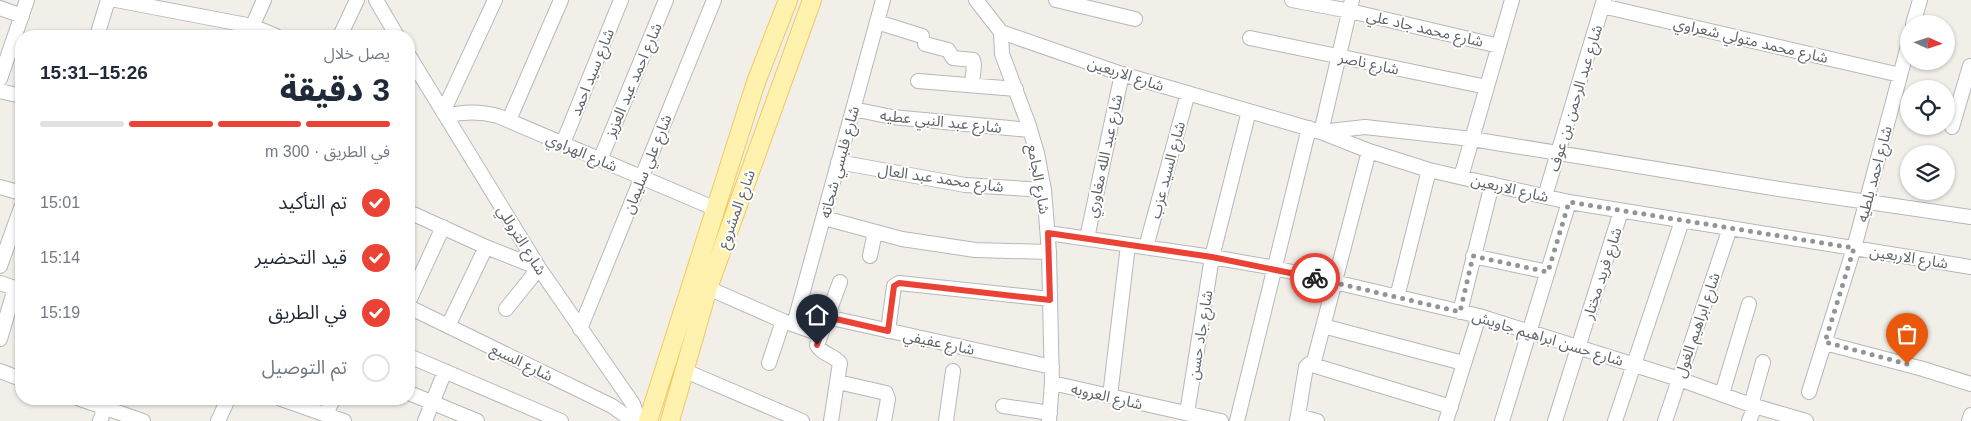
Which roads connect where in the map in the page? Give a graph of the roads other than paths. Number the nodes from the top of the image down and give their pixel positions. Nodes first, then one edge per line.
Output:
1 (27, 0) edge
2 (108, 0) edge
3 (116, 0) edge
4 (264, 0) edge
5 (357, 0) edge
6 (495, 0) edge
7 (561, 0) edge
8 (621, 0) edge
9 (666, 0) edge
10 (714, 0) edge
11 (788, 0) edge
12 (812, 0) edge
13 (883, 0) edge
14 (976, 0) edge
15 (1056, 0) edge
16 (1292, 0) edge
17 (1512, 0) edge
18 (1920, 0) edge
19 (382, 3) edge
20 (1603, 3) edge
21 (1351, 5) edge
22 (0, 8) edge
23 (1916, 15) edge
24 (22, 16) junction
25 (1134, 19) dead end
26 (877, 22) junction
27 (17, 30) edge
28 (102, 30) edge
29 (246, 30) edge
30 (250, 30) edge
31 (343, 30) edge
32 (394, 30) edge
33 (1001, 32) junction
34 (15, 36) edge
35 (1250, 38) dead end
36 (1499, 46) junction
37 (1339, 57) junction
38 (1970, 66) dead end
39 (1901, 70) edge
40 (415, 72) edge
41 (1122, 74) junction
42 (1900, 75) junction
43 (0, 79) edge
44 (918, 81) dead end
45 (972, 85) junction
46 (1487, 87) junction
47 (1016, 89) junction
48 (0, 91) edge
49 (1188, 93) junction
50 (15, 95) edge
51 (1966, 99) edge
52 (853, 109) junction
53 (1248, 111) junction
54 (444, 114) junction
55 (509, 120) junction
56 (1955, 121) edge
57 (1030, 130) junction
58 (1315, 130) junction
59 (1472, 139) junction
60 (563, 144) junction
61 (1369, 151) junction
62 (1558, 153) junction
63 (600, 160) junction
64 (838, 162) junction
65 (1429, 170) junction
66 (1461, 177) junction
67 (642, 178) junction
68 (1492, 184) junction
69 (0, 187) edge
70 (1044, 190) junction
71 (15, 191) edge
72 (1545, 196) junction
73 (1569, 202) junction
74 (1866, 202) junction
75 (716, 209) junction
76 (1621, 211) junction
77 (415, 215) edge
78 (1971, 217) edge
79 (824, 218) junction
80 (1682, 222) junction
81 (15, 225) edge
82 (443, 227) junction
83 (1730, 228) junction
84 (875, 232) junction
85 (1048, 233) junction
86 (1087, 238) junction
87 (1128, 244) junction
88 (486, 247) junction
89 (1146, 247) junction
90 (1854, 248) junction
91 (1049, 252) junction
92 (870, 256) dead end
93 (1473, 256) junction
94 (1212, 257) junction
95 (0, 266) edge
96 (1971, 267) edge
97 (539, 268) junction
98 (1275, 268) junction
99 (1548, 272) junction
100 (0, 282) edge
101 (840, 282) dead end
102 (1335, 283) junction
103 (15, 288) edge
104 (415, 288) edge
105 (708, 288) junction
106 (15, 297) edge
107 (1397, 297) junction
108 (1050, 300) junction
109 (1749, 304) dead end
110 (506, 309) dead end
111 (415, 310) edge
112 (1460, 312) junction
113 (1479, 316) junction
114 (827, 317) junction
115 (788, 323) junction
116 (448, 326) junction
117 (1324, 326) junction
118 (580, 328) junction
119 (888, 331) junction
120 (1530, 331) junction
121 (820, 334) junction
122 (0, 339) edge
123 (1825, 342) junction
124 (1578, 346) junction
125 (415, 359) edge
126 (1763, 362) dead end
127 (768, 363) dead end
128 (1463, 364) junction
129 (1313, 365) junction
130 (1634, 365) junction
131 (1052, 367) junction
132 (683, 370) junction
133 (0, 371) edge
134 (444, 371) junction
135 (953, 371) dead end
136 (15, 376) edge
137 (1679, 379) junction
138 (838, 382) junction
139 (1052, 383) junction
140 (1971, 384) edge
141 (1809, 392) dead end
142 (1722, 394) junction
143 (415, 396) edge
144 (1110, 396) junction
145 (432, 403) junction
146 (105, 405) edge
147 (110, 405) edge
148 (225, 405) edge
149 (298, 405) edge
150 (330, 405) edge
151 (1753, 405) junction
152 (1003, 406) dead end
153 (1451, 407) junction
154 (1187, 413) junction
155 (326, 415) junction
156 (1971, 415) edge
157 (1049, 417) edge
158 (1298, 419) edge
159 (100, 421) edge
160 (143, 421) edge
161 (218, 421) edge
162 (344, 421) edge
163 (425, 421) edge
164 (477, 421) edge
165 (561, 421) edge
166 (633, 421) edge
167 (639, 421) edge
168 (648, 421) edge
169 (670, 421) edge
170 (802, 421) edge
171 (831, 421) edge
172 (884, 421) edge
173 (946, 421) edge
174 (1219, 421) edge
175 (1237, 421) edge
176 (1317, 421) edge
177 (1446, 421) edge
178 (1502, 421) edge
179 (1555, 421) edge
180 (1615, 421) edge
181 (1665, 421) edge
182 (1749, 421) edge
183 (1806, 421) edge
184 (1969, 421) edge

1 - 24 street
2 - 28 street
3 - 29 street
4 - 30 street
5 - 31 street
6 - 54 street
7 - 55 street
8 - 60 street, شارع سيد احمد
9 - 63 street, شارع احمد عبد العزيز
10 - 67 street, شارع علي سليمان
11 - 75 main road, شارع المشروع
12 - 105 main road, شارع المشروع
13 - 26 street, شارع فلبسي شحاته
14 - 33 street
15 - 25 street
16 - 21 street, شارع محمد جاد علي
17 - 36 street
18 - 23 street
19 - 32 street
20 - 42 street, شارع محمد متولي شعراوي
20 - 62 street, شارع عبد الرحمن بن عوف
21 - 36 street, شارع محمد جاد علي
21 - 37 street
22 - 24 street
24 - 27 street
26 - 45 street
26 - 52 street, شارع فلبسي شحاته
33 - 41 street, شارع الاربعين
33 - 47 street, شارع الجامع
34 - 43 street
35 - 37 street, شارع ناصر
36 - 46 street
37 - 46 street, شارع ناصر
37 - 58 street
38 - 51 street
39 - 42 street, شارع احمد بلطيه
40 - 54 street, شارع التروللي
41 - 49 street, شارع الاربعين
41 - 86 street, شارع عبد الله مغاوري
42 - 74 street, شارع احمد بلطيه
44 - 45 street
45 - 47 street
46 - 59 street
47 - 57 street, شارع الجامع
48 - 50 street
49 - 53 street, شارع الاربعين
49 - 89 street, شارع السيد عزب
51 - 56 street
52 - 57 street, شارع عبد النبي عطيه
52 - 64 street, شارع فلبسي شحاته
53 - 58 street, شارع الاربعين
53 - 94 street, شارع جاد حسن
54 - 55 street, شارع الهراوي
54 - 97 street, شارع التروللي
55 - 60 street, شارع الهراوي
57 - 70 street, شارع الجامع
58 - 59 street, شارع الاربعين
58 - 61 street, شارع الاربعين
58 - 98 street
59 - 62 street, شارع الاربعين
59 - 66 street
60 - 63 street, شارع الهراوي
61 - 65 street, شارع الاربعين
61 - 102 street
62 - 72 street, شارع عبد الرحمن بن عوف
62 - 74 street, شارع الاربعين
63 - 67 street, شارع الهراوي
64 - 70 street, شارع محمد عبد العال
64 - 79 street, شارع فلبسي شحاته
65 - 66 street, شارع الاربعين
65 - 107 street
66 - 68 street, شارع الاربعين
67 - 75 street, شارع الهراوي
67 - 118 street, شارع علي سليمان
68 - 72 street, شارع الاربعين
68 - 93 street
69 - 71 street
70 - 85 street, شارع الجامع
72 - 73 street, شارع الاربعين
73 - 76 street, شارع الاربعين
73 - 99 street
74 - 78 street, شارع الاربعين
74 - 90 street, شارع احمد بلطيه
75 - 168 main road, شارع المشروع
76 - 80 street, شارع الاربعين
76 - 124 street, شارع فريد مختار
77 - 82 street
79 - 84 street
79 - 115 street, شارع فلبسي شحاته
80 - 83 street, شارع الاربعين
80 - 130 street
81 - 95 street
82 - 88 street
82 - 104 street
83 - 90 street, شارع الاربعين
83 - 137 street, شارع ابراهيم الغول
84 - 91 street
84 - 92 street
85 - 86 street, شارع حسن ابراهيم جاويش
85 - 91 street, شارع الجامع
86 - 87 street, شارع حسن ابراهيم جاويش
87 - 89 street, شارع حسن ابراهيم جاويش
87 - 144 street
88 - 97 street
88 - 116 street
89 - 94 street, شارع حسن ابراهيم جاويش
90 - 96 street, شارع الاربعين
90 - 123 street, شارع احمد بلطيه
91 - 108 street, شارع الجامع
93 - 99 street
93 - 112 street
94 - 98 street, شارع حسن ابراهيم جاويش
94 - 154 street, شارع جاد حسن
97 - 110 street
97 - 118 street, شارع التروللي
98 - 102 street, شارع حسن ابراهيم جاويش
98 - 175 street
99 - 120 street
100 - 103 street
101 - 114 street
102 - 107 street, شارع حسن ابراهيم جاويش
102 - 117 street
105 - 115 street
105 - 132 main road, شارع المشروع
106 - 122 street
107 - 112 street, شارع حسن ابراهيم جاويش
108 - 119 street
108 - 131 street, شارع الجامع
109 - 142 street
111 - 116 street, شارع السبع
112 - 113 street, شارع حسن ابراهيم جاويش
113 - 120 street, شارع حسن ابراهيم جاويش
113 - 128 street
114 - 119 street, شارع عفيفي
114 - 121 street
115 - 121 street
115 - 127 street, شارع فلبسي شحاته
116 - 166 street, شارع السبع
117 - 128 street
117 - 129 street
118 - 167 street, شارع التروللي
119 - 131 street, شارع عفيفي
120 - 124 street, شارع حسن ابراهيم جاويش
120 - 178 street
121 - 138 street
123 - 140 street
123 - 141 street, شارع احمد بلطيه
124 - 130 street, شارع حسن ابراهيم جاويش
124 - 179 street, شارع فريد مختار
125 - 134 street
126 - 151 street
128 - 153 street
129 - 153 street
129 - 158 street
130 - 137 street, شارع حسن ابراهيم جاويش
130 - 180 street
131 - 139 street, شارع الجامع
132 - 169 main road, شارع المشروع
132 - 170 street
133 - 136 street
134 - 145 street
134 - 165 street
135 - 173 street
137 - 142 street, شارع حسن ابراهيم جاويش
137 - 181 street, شارع ابراهيم الغول
138 - 171 street
138 - 172 street
139 - 144 street, شارع العروبه
139 - 157 street, شارع الجامع
142 - 151 street, شارع حسن ابراهيم جاويش
143 - 145 street
144 - 154 street, شارع العروبه
145 - 163 street
145 - 164 street
146 - 159 street
147 - 160 street
148 - 161 street
149 - 155 street
150 - 155 street
151 - 182 street
151 - 183 street, شارع حسن ابراهيم جاويش
152 - 157 street
153 - 177 street
154 - 174 street, شارع العروبه
155 - 162 street
156 - 184 street
158 - 176 street

